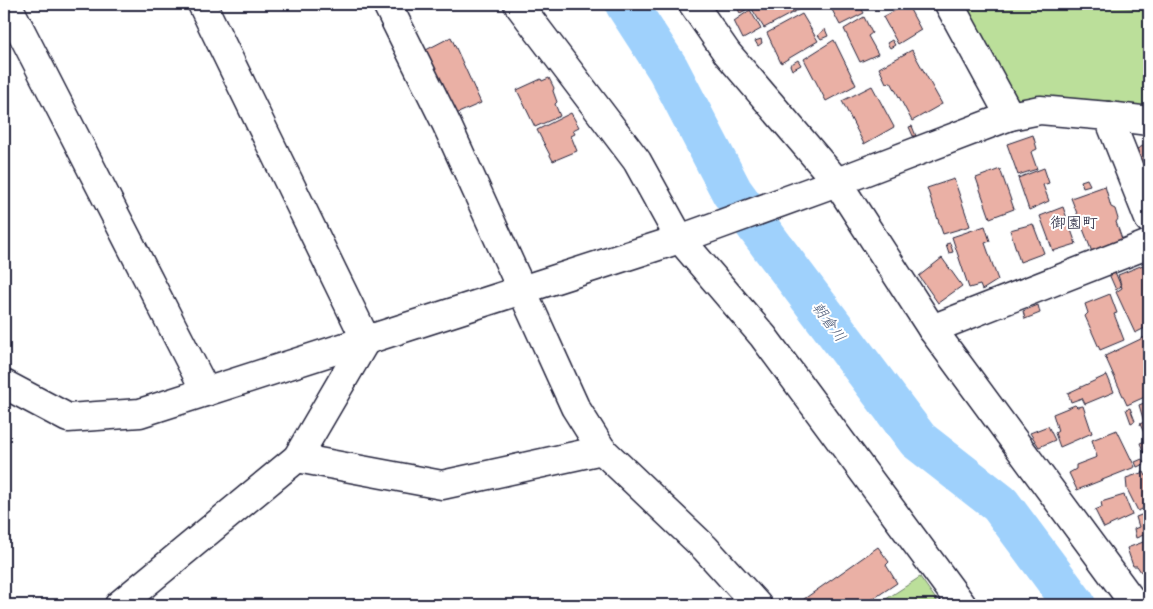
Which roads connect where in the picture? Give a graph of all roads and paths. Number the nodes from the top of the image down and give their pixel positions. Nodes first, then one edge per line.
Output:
1 (7, 4) edge
2 (202, 4) edge
3 (387, 4) edge
4 (518, 4) edge
5 (693, 4) edge
6 (949, 4) edge
7 (1010, 116) junction
8 (1108, 116) junction
9 (1149, 121) edge
10 (829, 185) junction
11 (1149, 219) edge
12 (690, 235) junction
13 (1149, 244) edge
14 (523, 290) junction
15 (932, 329) junction
16 (366, 340) junction
17 (4, 384) edge
18 (206, 392) junction
19 (602, 450) junction
20 (297, 458) junction
21 (1139, 601) edge
22 (119, 605) edge
23 (757, 605) edge
24 (962, 605) edge

1 - 18 street
2 - 16 street
3 - 14 street
4 - 12 street
5 - 10 street
6 - 7 street
7 - 8 street
7 - 10 street
8 - 9 street
8 - 11 street
10 - 12 street
10 - 15 street
12 - 14 street
12 - 24 street
13 - 15 street
14 - 16 street
14 - 19 street
15 - 21 street
16 - 18 street
16 - 20 street
17 - 18 street
19 - 20 street
19 - 23 street
20 - 22 street

